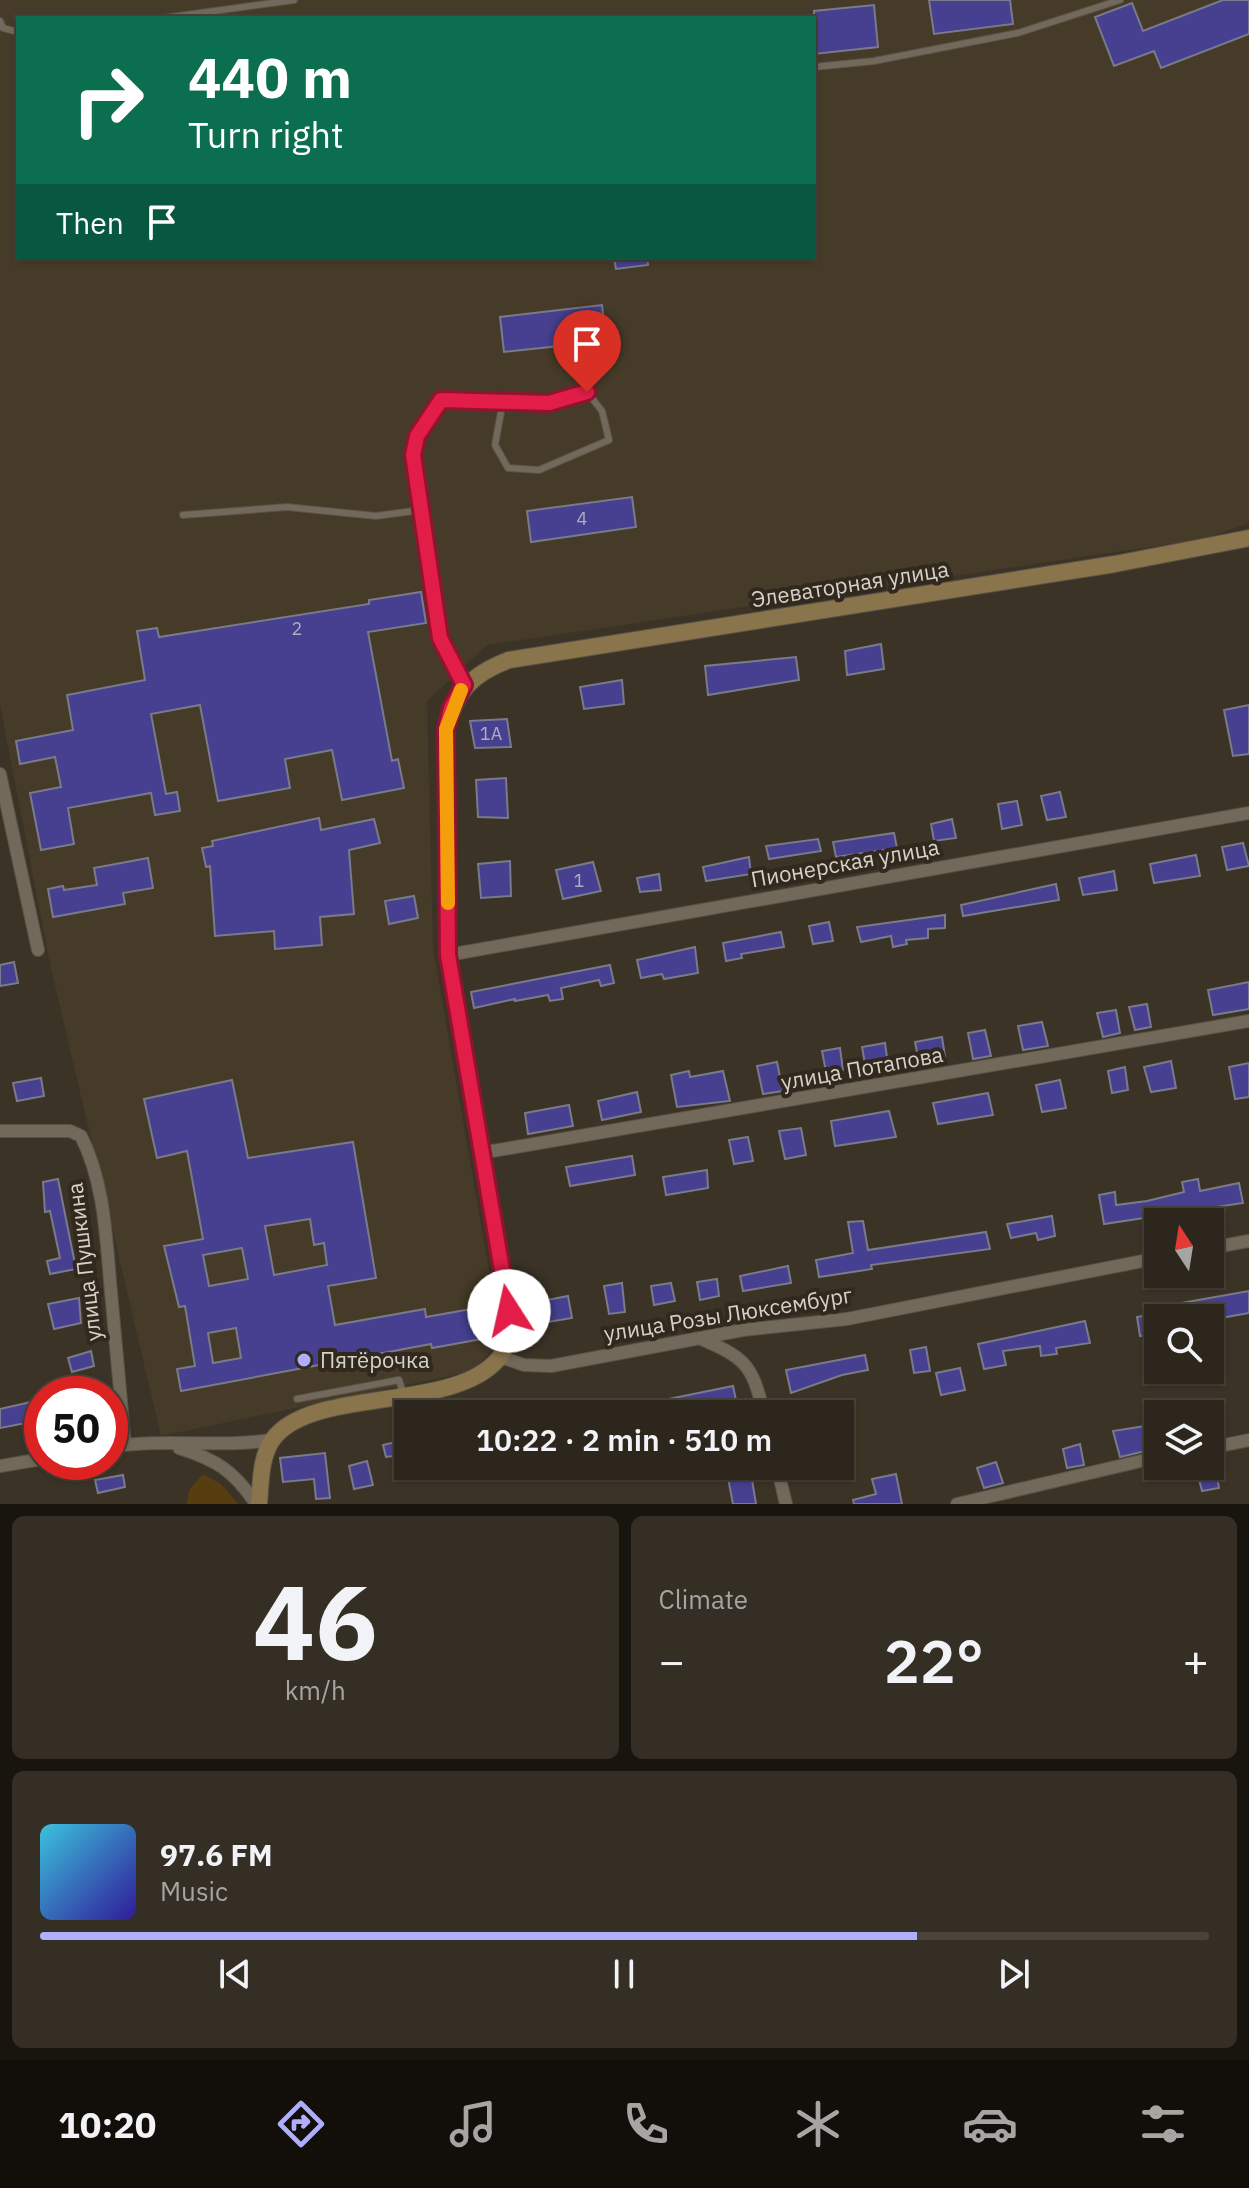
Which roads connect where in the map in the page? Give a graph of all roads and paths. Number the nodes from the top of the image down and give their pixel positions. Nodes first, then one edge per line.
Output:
1 (294, 0) edge
2 (1120, 0) edge
3 (178, 16) edge
4 (0, 21) edge
5 (16, 31) edge
6 (816, 67) edge
7 (503, 401) junction
8 (421, 510) junction
9 (183, 515) dead end
10 (1249, 538) edge
11 (464, 685) junction
12 (0, 774) edge
13 (1249, 813) edge
14 (38, 950) dead end
15 (448, 955) junction
16 (1249, 1021) edge
17 (0, 1131) edge
18 (481, 1153) junction
19 (1249, 1241) edge
20 (1224, 1245) edge
21 (1144, 1261) edge
22 (699, 1338) junction
23 (501, 1357) junction
24 (118, 1376) edge
25 (404, 1396) junction
26 (297, 1399) dead end
27 (760, 1400) edge
28 (272, 1440) junction
29 (1249, 1440) edge
30 (160, 1443) junction
31 (128, 1445) edge
32 (1224, 1445) edge
33 (1144, 1460) edge
34 (24, 1462) edge
35 (0, 1466) edge
36 (780, 1480) edge
37 (258, 1504) edge
38 (786, 1504) edge
39 (957, 1504) edge

1 - 3 lane
2 - 6 lane
4 - 5 lane
7 - 7 lane
7 - 8 lane
8 - 9 lane
8 - 11 lane
10 - 11 main road, Элеваторная улица
11 - 15 main road
12 - 14 street
13 - 15 street, Пионерская улица
15 - 18 main road
16 - 18 street, улица Потапова
17 - 24 street, улица Пушкина
18 - 23 main road
19 - 20 street
21 - 22 street, улица Розы Люксембург
22 - 23 street, улица Розы Люксембург
22 - 27 street
23 - 25 main road
25 - 26 lane
25 - 28 main road
28 - 30 street
28 - 37 main road
29 - 32 street
30 - 31 street
30 - 37 street
33 - 39 street
34 - 35 street
36 - 38 street

